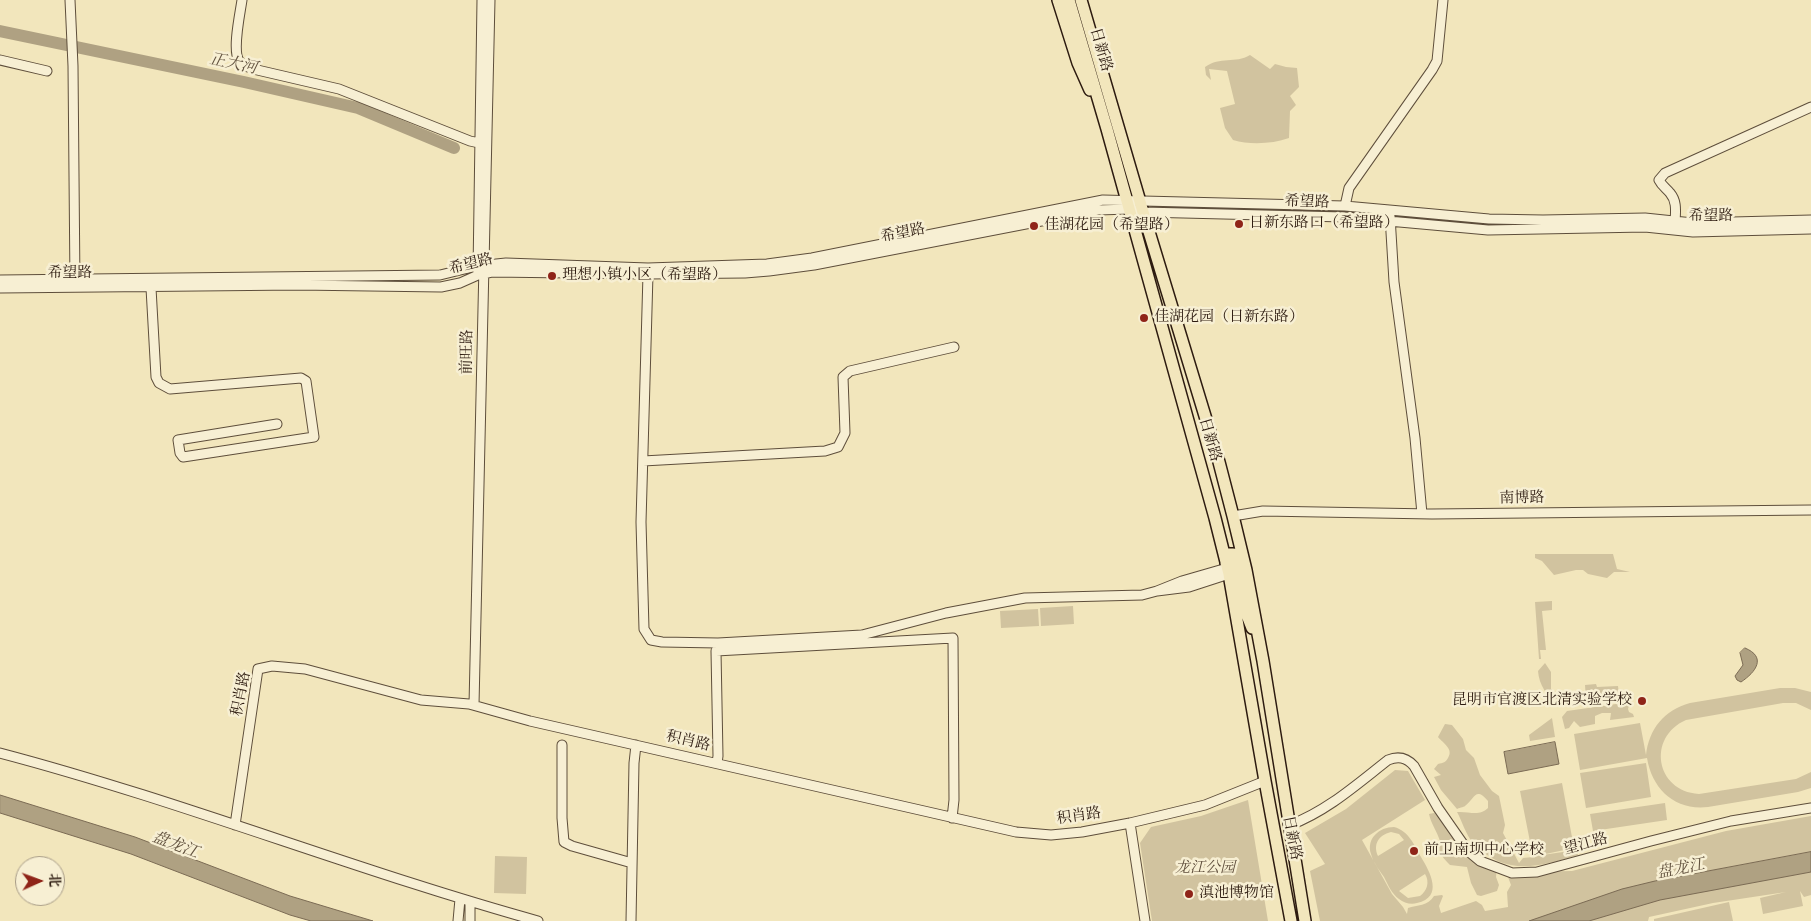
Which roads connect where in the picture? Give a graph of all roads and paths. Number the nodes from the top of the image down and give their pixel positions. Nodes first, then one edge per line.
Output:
1 (70, 0) edge
2 (242, 0) edge
3 (482, 0) edge
4 (490, 0) edge
5 (1058, 0) edge
6 (1069, 0) edge
7 (1081, 0) edge
8 (1089, 0) edge
9 (1443, 0) edge
10 (0, 60) edge
11 (47, 71) dead end
12 (1811, 107) edge
13 (1114, 115) junction
14 (1107, 128) junction
15 (479, 143) junction
16 (1128, 205) junction
17 (1141, 206) junction
18 (1345, 206) junction
19 (1390, 210) junction
20 (1390, 220) junction
21 (1811, 220) edge
22 (1675, 225) junction
23 (1811, 229) edge
24 (481, 270) junction
25 (648, 274) junction
26 (0, 280) edge
27 (205, 282) junction
28 (140, 283) junction
29 (75, 284) junction
30 (0, 288) edge
31 (151, 288) junction
32 (954, 347) dead end
33 (277, 424) dead end
34 (643, 461) junction
35 (1811, 510) edge
36 (1422, 514) junction
37 (1233, 516) junction
38 (1227, 568) junction
39 (1262, 653) junction
40 (471, 705) junction
41 (562, 745) dead end
42 (636, 745) junction
43 (0, 753) edge
44 (717, 763) junction
45 (1264, 781) junction
46 (1811, 808) edge
47 (952, 818) junction
48 (1130, 823) junction
49 (235, 825) junction
50 (1290, 825) junction
51 (632, 863) junction
52 (460, 899) junction
53 (470, 902) junction
54 (1305, 919) edge
55 (458, 921) edge
56 (470, 921) edge
57 (538, 921) edge
58 (631, 921) edge
59 (1145, 921) edge
60 (1290, 921) edge

1 - 29 street
2 - 15 street
3 - 15 street, 前旺路
4 - 24 street, 前旺路
5 - 14 main road
6 - 14 main road, 日新路
7 - 13 main road, 日新路
8 - 13 main road, 日新路
9 - 18 street
10 - 11 street
12 - 22 street
13 - 17 main road, 日新路
14 - 16 main road, 日新路
15 - 24 street, 前旺路
16 - 17 street, 希望路
16 - 24 street, 希望路
16 - 25 street, 希望路
16 - 38 main road, 日新路
17 - 18 street, 希望路
17 - 20 street, 希望路
17 - 37 main road, 日新路
18 - 19 street, 希望路
19 - 20 street
19 - 22 street, 希望路
20 - 22 street, 希望路
20 - 36 street
21 - 22 street, 希望路
22 - 23 street, 希望路
24 - 25 street, 希望路
24 - 27 street, 希望路
24 - 40 street, 前旺路
25 - 34 street
26 - 29 street, 希望路
27 - 28 street, 希望路
27 - 31 street, 希望路
28 - 29 street, 希望路
28 - 31 street, 希望路
29 - 30 street, 希望路
31 - 33 street
32 - 34 street
34 - 38 street
35 - 36 street, 南博路
36 - 37 street, 南博路
37 - 39 main road, 日新路
38 - 39 main road
38 - 45 main road, 日新路
39 - 50 main road, 日新路
40 - 42 street, 积肖路
40 - 49 street, 积肖路
41 - 51 street
42 - 44 street, 积肖路
42 - 51 street
43 - 49 street
44 - 47 street, 积肖路
44 - 47 street
45 - 48 street, 积肖路
45 - 60 main road, 日新路
46 - 50 street, 望江路
47 - 48 street, 积肖路
48 - 59 street
49 - 52 street
50 - 54 main road, 日新路
51 - 58 street
52 - 53 street
52 - 55 street
53 - 56 street
53 - 57 street

